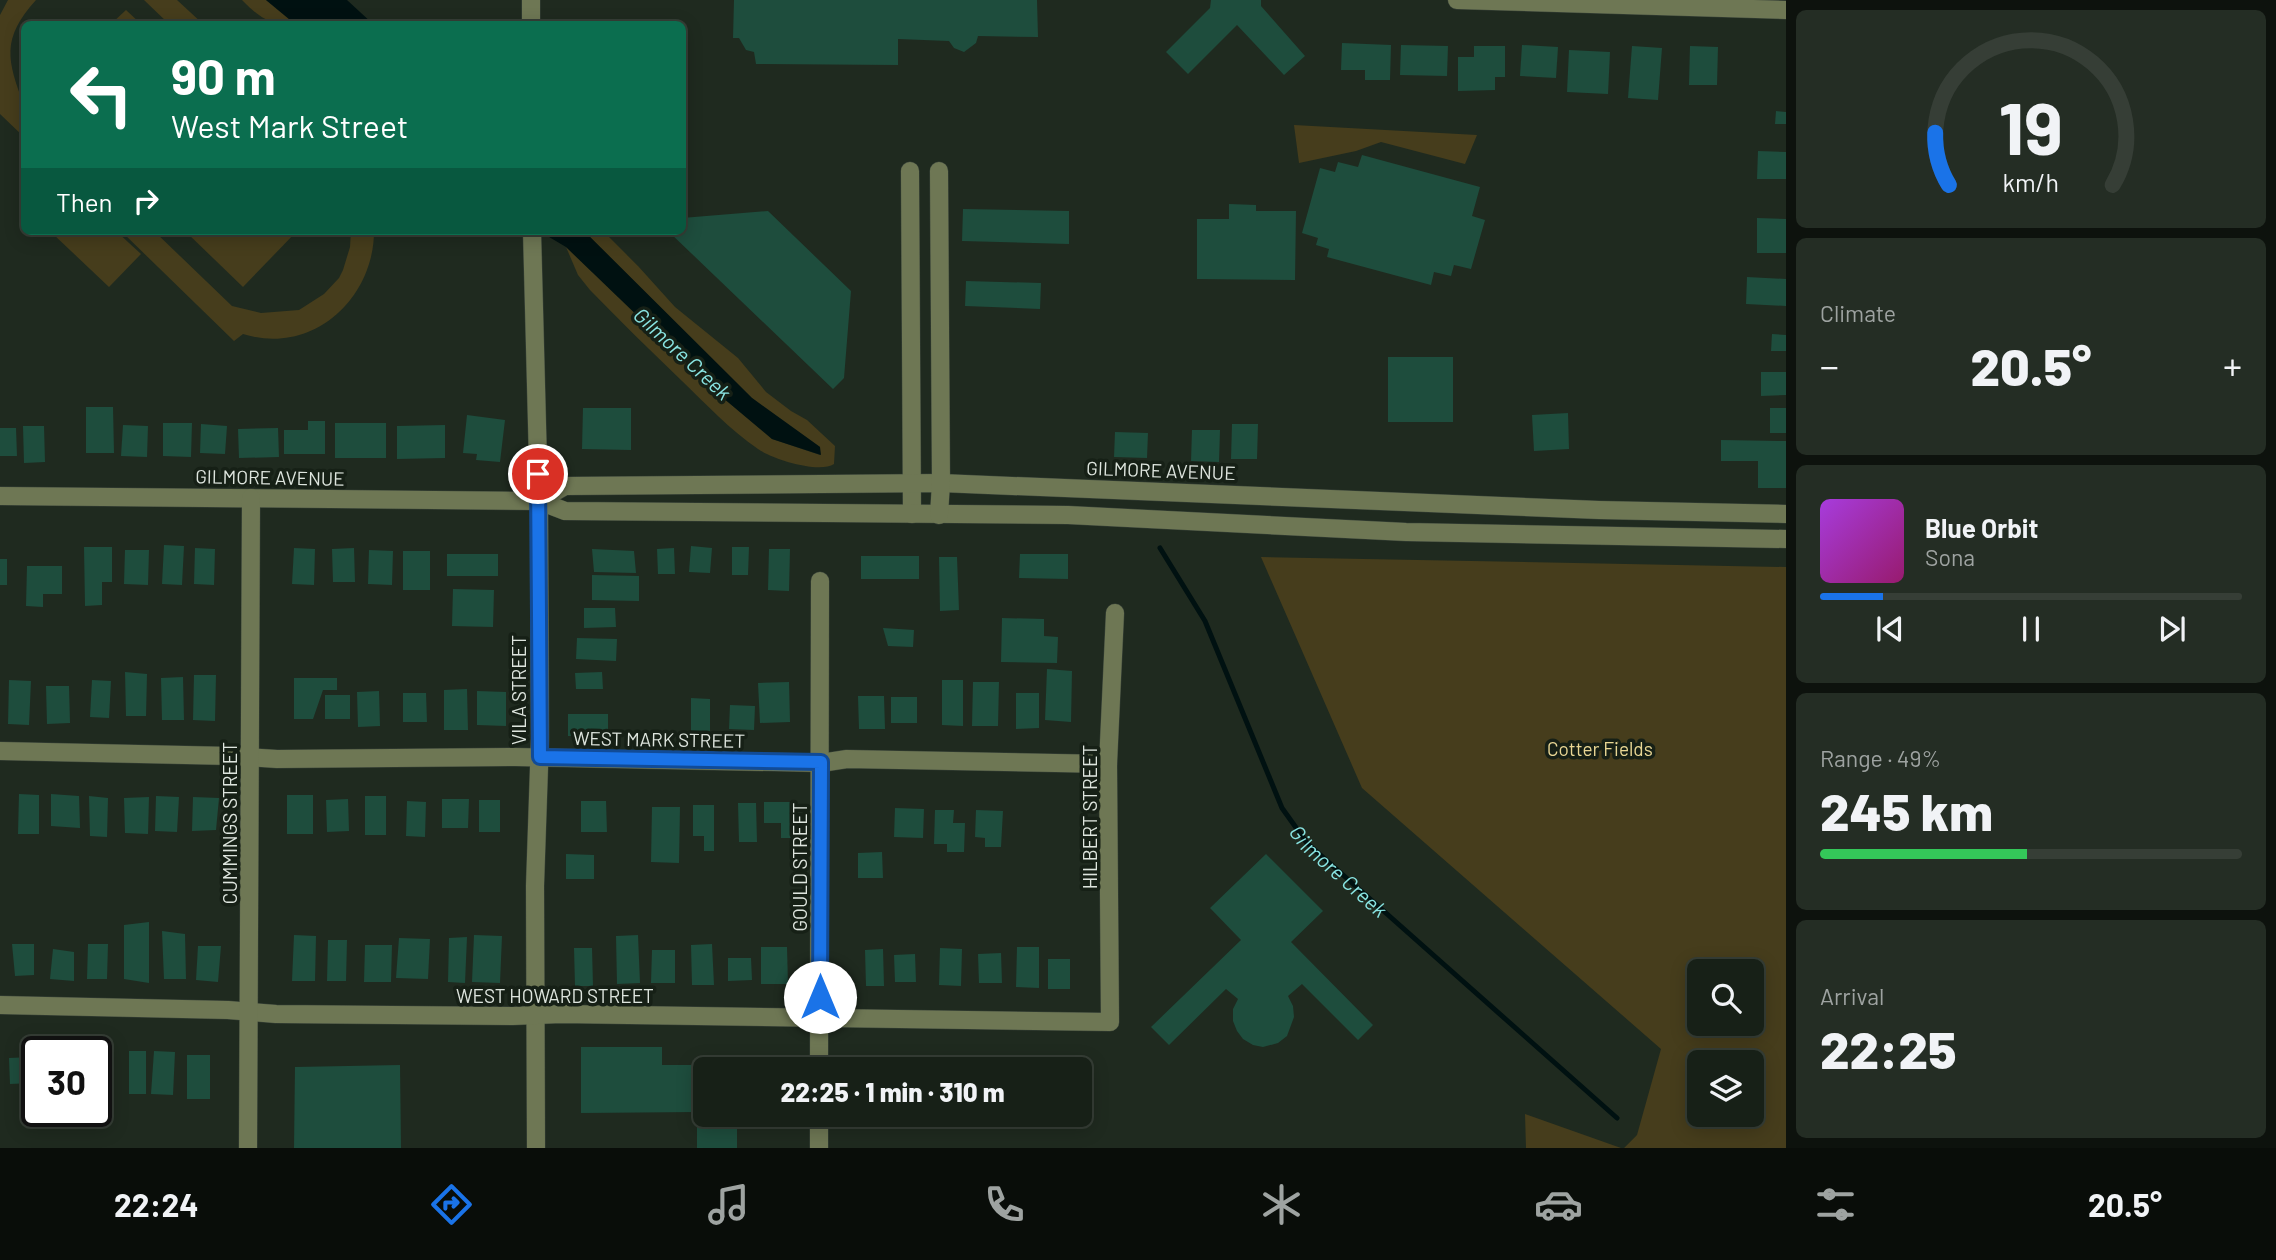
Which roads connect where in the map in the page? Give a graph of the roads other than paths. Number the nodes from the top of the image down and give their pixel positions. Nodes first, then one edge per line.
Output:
1 (531, 0) edge
2 (1457, 0) edge
3 (1779, 7) edge
4 (531, 21) edge
5 (910, 171) dead end
6 (939, 171) dead end
7 (532, 235) edge
8 (912, 484) junction
9 (941, 484) junction
10 (0, 496) edge
11 (251, 498) junction
12 (539, 501) junction
13 (912, 514) junction
14 (1786, 514) edge
15 (939, 515) junction
16 (1786, 539) edge
17 (820, 581) dead end
18 (1115, 613) dead end
19 (0, 751) edge
20 (540, 757) junction
21 (251, 758) junction
22 (821, 762) junction
23 (1108, 764) junction
24 (0, 1005) edge
25 (249, 1012) junction
26 (536, 1016) junction
27 (820, 1018) junction
28 (1110, 1022) joint
29 (820, 1057) edge
30 (819, 1127) edge
31 (248, 1148) edge
32 (536, 1148) edge
33 (819, 1148) edge

1 - 4 street
2 - 3 street
5 - 8 street
6 - 9 street
7 - 12 street, VILA STREET
8 - 9 street, GILMORE AVENUE
8 - 12 street, GILMORE AVENUE
8 - 13 street
9 - 14 street, GILMORE AVENUE
9 - 15 street
10 - 11 street, GILMORE AVENUE
11 - 12 street, GILMORE AVENUE
11 - 21 street, CUMMINGS STREET
12 - 13 street, GILMORE AVENUE
12 - 20 street, VILA STREET
13 - 15 street, GILMORE AVENUE
15 - 16 street, GILMORE AVENUE
17 - 22 street, GOULD STREET
18 - 23 street, HILBERT STREET
19 - 21 street, WEST MARK STREET
20 - 21 street, WEST MARK STREET
20 - 22 street, WEST MARK STREET
20 - 26 street, VILA STREET
21 - 25 street, CUMMINGS STREET
22 - 23 street, WEST MARK STREET
22 - 27 street, GOULD STREET
23 - 28 street, HILBERT STREET
24 - 25 street, WEST HOWARD STREET
25 - 26 street, WEST HOWARD STREET
25 - 31 street, CUMMINGS STREET
26 - 27 street, WEST HOWARD STREET
26 - 32 street, VILA STREET
27 - 28 street, WEST HOWARD STREET
27 - 29 street, GOULD STREET
30 - 33 street

